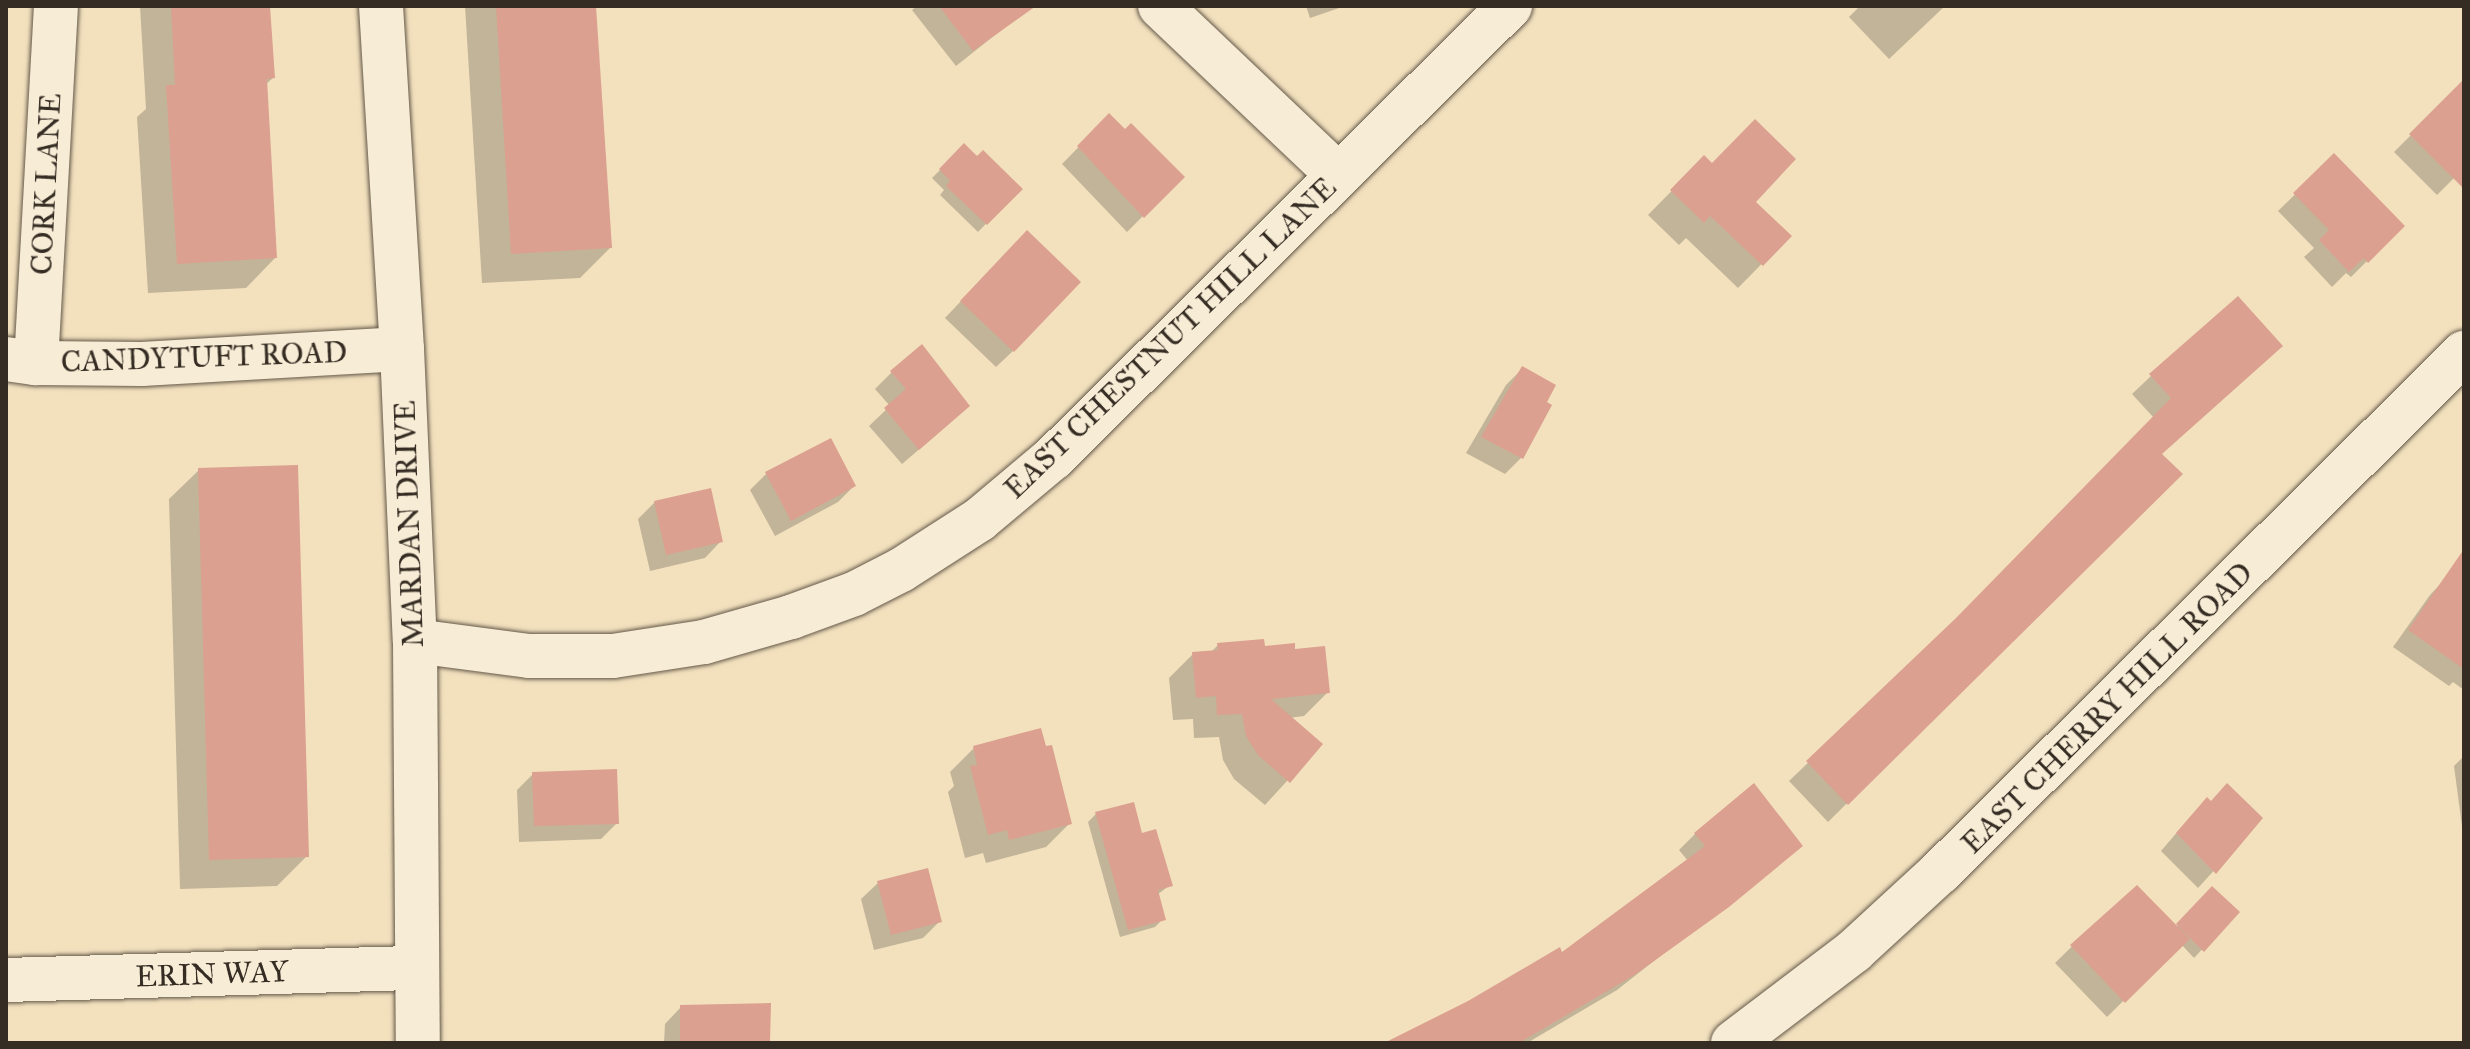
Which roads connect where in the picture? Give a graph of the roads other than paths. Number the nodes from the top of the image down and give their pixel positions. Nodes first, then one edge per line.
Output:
1 (56, 6) edge
2 (381, 6) edge
3 (1160, 6) edge
4 (1510, 6) edge
5 (1337, 174) junction
6 (402, 349) junction
7 (21, 361) edge
8 (2458, 371) edge
9 (415, 641) junction
10 (417, 968) junction
11 (6, 980) edge
12 (1751, 1038) edge
13 (418, 1043) edge

1 - 7 street, CORK LANE
2 - 6 street, MARDAN DRIVE
3 - 5 street
4 - 5 street, EAST CHESTNUT HILL LANE
5 - 9 street, EAST CHESTNUT HILL LANE
6 - 7 street, CANDYTUFT ROAD
6 - 9 street, MARDAN DRIVE
8 - 12 street, EAST CHERRY HILL ROAD
9 - 10 street, MARDAN DRIVE
10 - 11 street, ERIN WAY
10 - 13 street, MARDAN DRIVE

